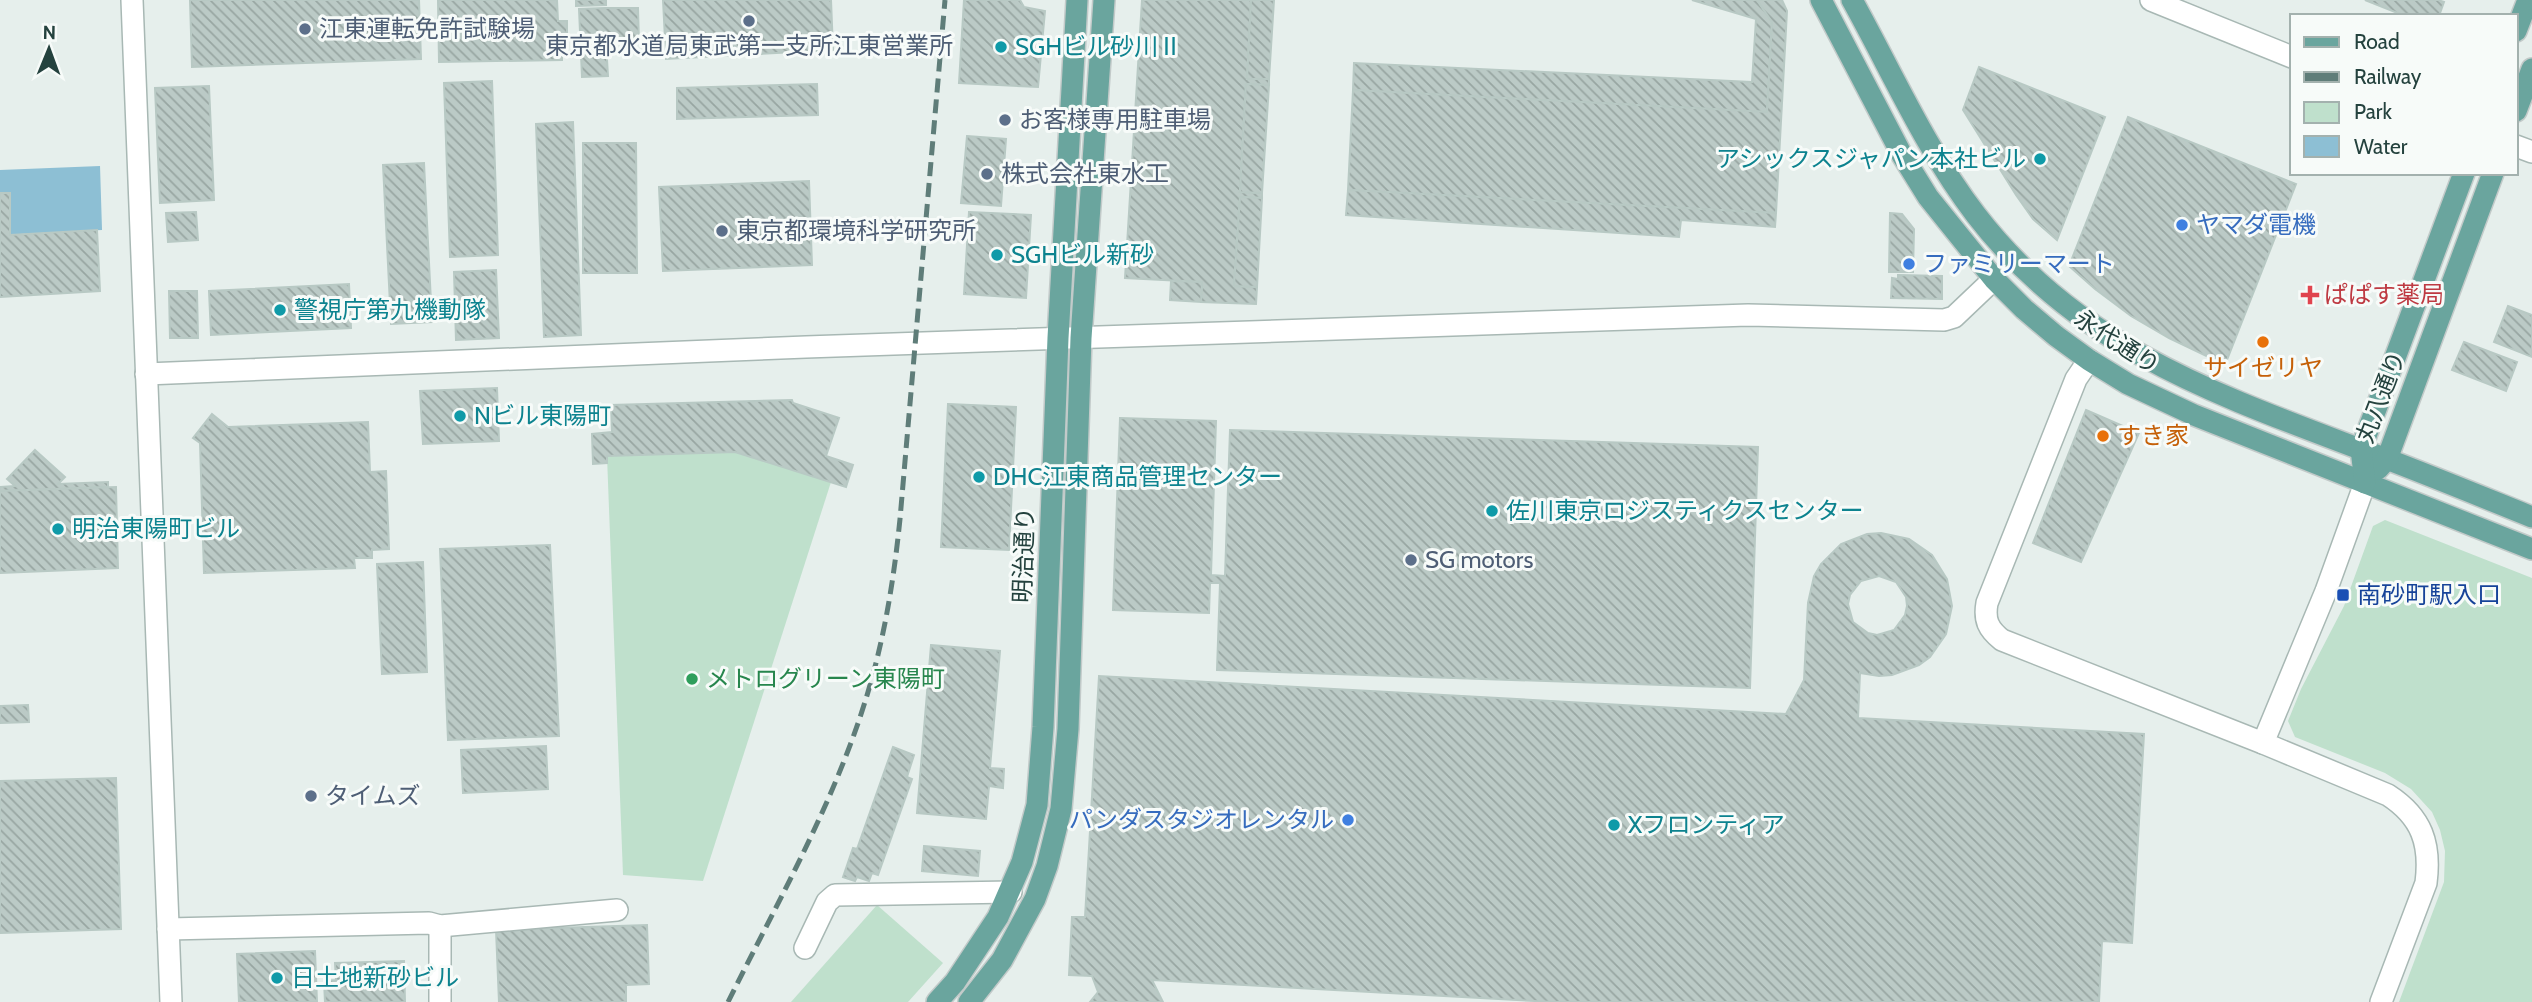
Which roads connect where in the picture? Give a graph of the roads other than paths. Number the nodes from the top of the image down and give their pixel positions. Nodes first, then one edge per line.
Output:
1 (132, 0) edge
2 (1077, 0) edge
3 (1104, 0) edge
4 (1821, 0) edge
5 (1852, 0) edge
6 (2151, 0) edge
7 (2528, 0) edge
8 (2518, 26) edge
9 (2290, 56) edge
10 (2532, 69) edge
11 (2518, 106) edge
12 (2463, 175) edge
13 (2492, 175) edge
14 (1994, 279) junction
15 (1058, 338) junction
16 (1081, 338) junction
17 (2089, 360) junction
18 (146, 374) junction
19 (2361, 449) junction
20 (2387, 459) junction
21 (2365, 483) junction
22 (2532, 517) edge
23 (2532, 549) edge
24 (2263, 743) junction
25 (1011, 892) junction
26 (617, 910) dead end
27 (440, 926) junction
28 (168, 929) junction
29 (806, 948) dead end
30 (170, 1002) edge
31 (440, 1002) edge
32 (937, 1002) edge
33 (969, 1002) edge
34 (2381, 1002) edge

1 - 18 street
2 - 15 main road, 明治通り
3 - 16 main road, 明治通り
4 - 14 main road, 永代通り
5 - 19 main road, 永代通り
6 - 9 street
7 - 8 main road
10 - 11 main road
12 - 19 main road, 丸八通り
13 - 20 main road, 丸八通り
14 - 16 street
14 - 17 main road, 永代通り
15 - 16 street
15 - 18 street
15 - 25 main road, 明治通り
16 - 33 main road, 明治通り
17 - 21 main road, 永代通り
17 - 24 street
18 - 28 street
19 - 20 main road, 永代通り
19 - 21 main road, 丸八通り
20 - 21 main road, 丸八通り
20 - 22 main road, 永代通り
21 - 23 main road, 永代通り
21 - 24 street
24 - 34 street
25 - 29 street
25 - 32 main road, 明治通り
26 - 27 street
27 - 28 street
27 - 31 street
28 - 30 street

